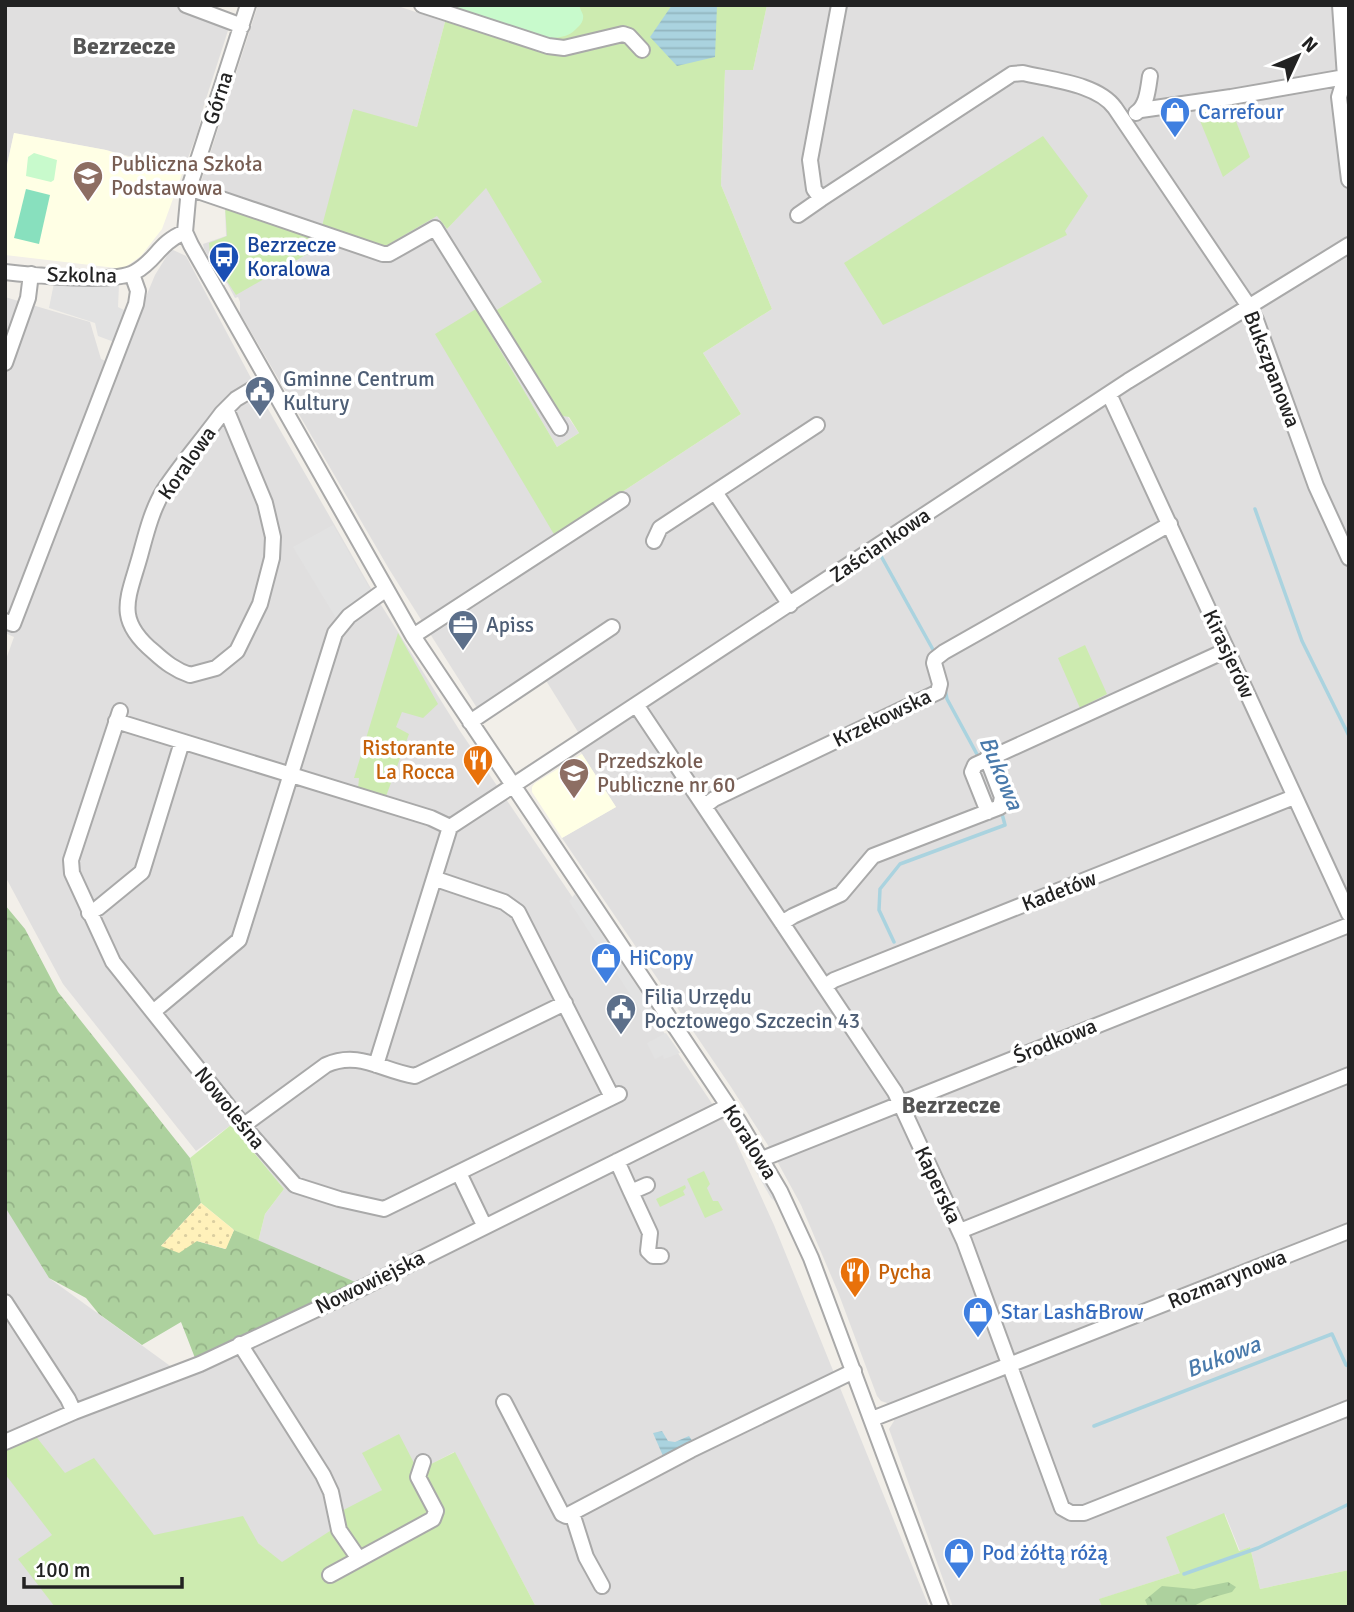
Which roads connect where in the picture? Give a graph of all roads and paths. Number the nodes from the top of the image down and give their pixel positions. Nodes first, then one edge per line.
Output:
1 (186, 5) edge
2 (248, 5) edge
3 (422, 5) edge
4 (839, 5) edge
5 (1343, 7) edge
6 (242, 26) junction
7 (642, 50) dead end
8 (1150, 76) dead end
9 (1345, 77) junction
10 (1141, 110) junction
11 (1124, 121) junction
12 (1349, 180) edge
13 (189, 188) junction
14 (821, 199) junction
15 (797, 215) dead end
16 (185, 232) junction
17 (1349, 245) edge
18 (5, 272) edge
19 (31, 274) junction
20 (132, 274) junction
21 (1248, 305) junction
22 (5, 363) edge
23 (267, 381) junction
24 (1109, 394) junction
25 (226, 408) junction
26 (215, 423) junction
27 (817, 425) dead end
28 (233, 427) junction
29 (560, 428) dead end
30 (715, 492) junction
31 (622, 500) dead end
32 (1170, 524) junction
33 (653, 541) dead end
34 (1349, 558) edge
35 (385, 590) junction
36 (790, 605) junction
37 (5, 621) edge
38 (612, 627) dead end
39 (413, 636) junction
40 (1227, 650) junction
41 (636, 706) junction
42 (470, 722) junction
43 (182, 742) junction
44 (291, 776) junction
45 (513, 786) junction
46 (1294, 797) junction
47 (705, 806) junction
48 (450, 827) junction
49 (436, 879) junction
50 (89, 913) junction
51 (1349, 914) edge
52 (782, 923) junction
53 (1349, 925) edge
54 (825, 986) junction
55 (565, 1003) junction
56 (153, 1012) junction
57 (376, 1065) junction
58 (1349, 1075) edge
59 (901, 1103) junction
60 (728, 1106) junction
61 (244, 1125) junction
62 (762, 1159) junction
63 (617, 1161) junction
64 (459, 1173) junction
65 (647, 1185) dead end
66 (631, 1192) junction
67 (484, 1225) junction
68 (960, 1231) junction
69 (1349, 1231) edge
70 (661, 1256) dead end
71 (5, 1302) edge
72 (240, 1344) junction
73 (1009, 1365) junction
74 (854, 1371) junction
75 (504, 1402) dead end
76 (1349, 1408) edge
77 (74, 1412) junction
78 (872, 1419) junction
79 (5, 1442) edge
80 (423, 1462) dead end
81 (572, 1513) junction
82 (359, 1559) junction
83 (330, 1575) dead end
84 (601, 1586) dead end
85 (941, 1607) edge

1 - 6 street
2 - 6 street, Górna
3 - 7 street
4 - 14 street
5 - 9 street
6 - 13 street, Górna
8 - 10 street
9 - 10 street
9 - 12 street
10 - 11 street
11 - 14 street, Bukszpanowa
11 - 21 street, Bukszpanowa
13 - 16 street, Górna
13 - 29 street
14 - 15 street
16 - 20 street, Szkolna
16 - 23 street, Koralowa
17 - 21 street, Zaściankowa
18 - 19 street, Szkolna
19 - 20 street, Szkolna
19 - 22 street
20 - 37 street
21 - 24 street, Zaściankowa
21 - 34 street, Bukszpanowa
23 - 25 street
23 - 35 street, Koralowa
24 - 32 street, Kirasjerów
24 - 36 street, Zaściankowa
25 - 26 street, Koralowa
25 - 28 street, Koralowa
26 - 28 street
26 - 28 street, Koralowa
27 - 30 street
30 - 33 street
30 - 36 street
31 - 39 street
32 - 40 street, Kirasjerów
32 - 47 street, Krzekowska
35 - 39 street, Koralowa
35 - 44 street
36 - 41 street, Zaściankowa
38 - 42 street
39 - 42 street, Koralowa
40 - 46 street, Kirasjerów
40 - 52 street
41 - 45 street, Zaściankowa
41 - 47 street, Kaperska
42 - 45 street, Koralowa
43 - 44 street
43 - 50 street
43 - 50 street, Nowoleśna
44 - 48 street
44 - 56 street
45 - 48 street, Zaściankowa
45 - 60 street, Koralowa
46 - 51 street, Kirasjerów
46 - 54 street, Kadetów
47 - 52 street, Kaperska
48 - 49 street
49 - 55 street
49 - 57 street
50 - 56 street, Nowoleśna
52 - 54 street, Kaperska
53 - 59 street, Środkowa
54 - 59 street, Kaperska
55 - 57 street
55 - 64 street, Nowoleśna
56 - 61 street, Nowoleśna
57 - 61 street
58 - 68 street
59 - 62 street, Środkowa
59 - 68 street, Kaperska
60 - 62 street, Koralowa
60 - 63 street, Nowowiejska
61 - 64 street, Nowoleśna
62 - 74 street, Koralowa
63 - 66 street
63 - 67 street, Nowowiejska
64 - 67 street
65 - 66 street
66 - 70 street
67 - 72 street, Nowowiejska
68 - 73 street, Kaperska
69 - 73 street, Rozmarynowa
71 - 77 street
72 - 77 street, Nowowiejska
72 - 82 street
73 - 76 street, Kaperska
73 - 78 street, Rozmarynowa
74 - 78 street, Koralowa
74 - 81 street
75 - 81 street
77 - 79 street, Nowowiejska
78 - 85 street, Koralowa
80 - 82 street
81 - 84 street
82 - 83 street

